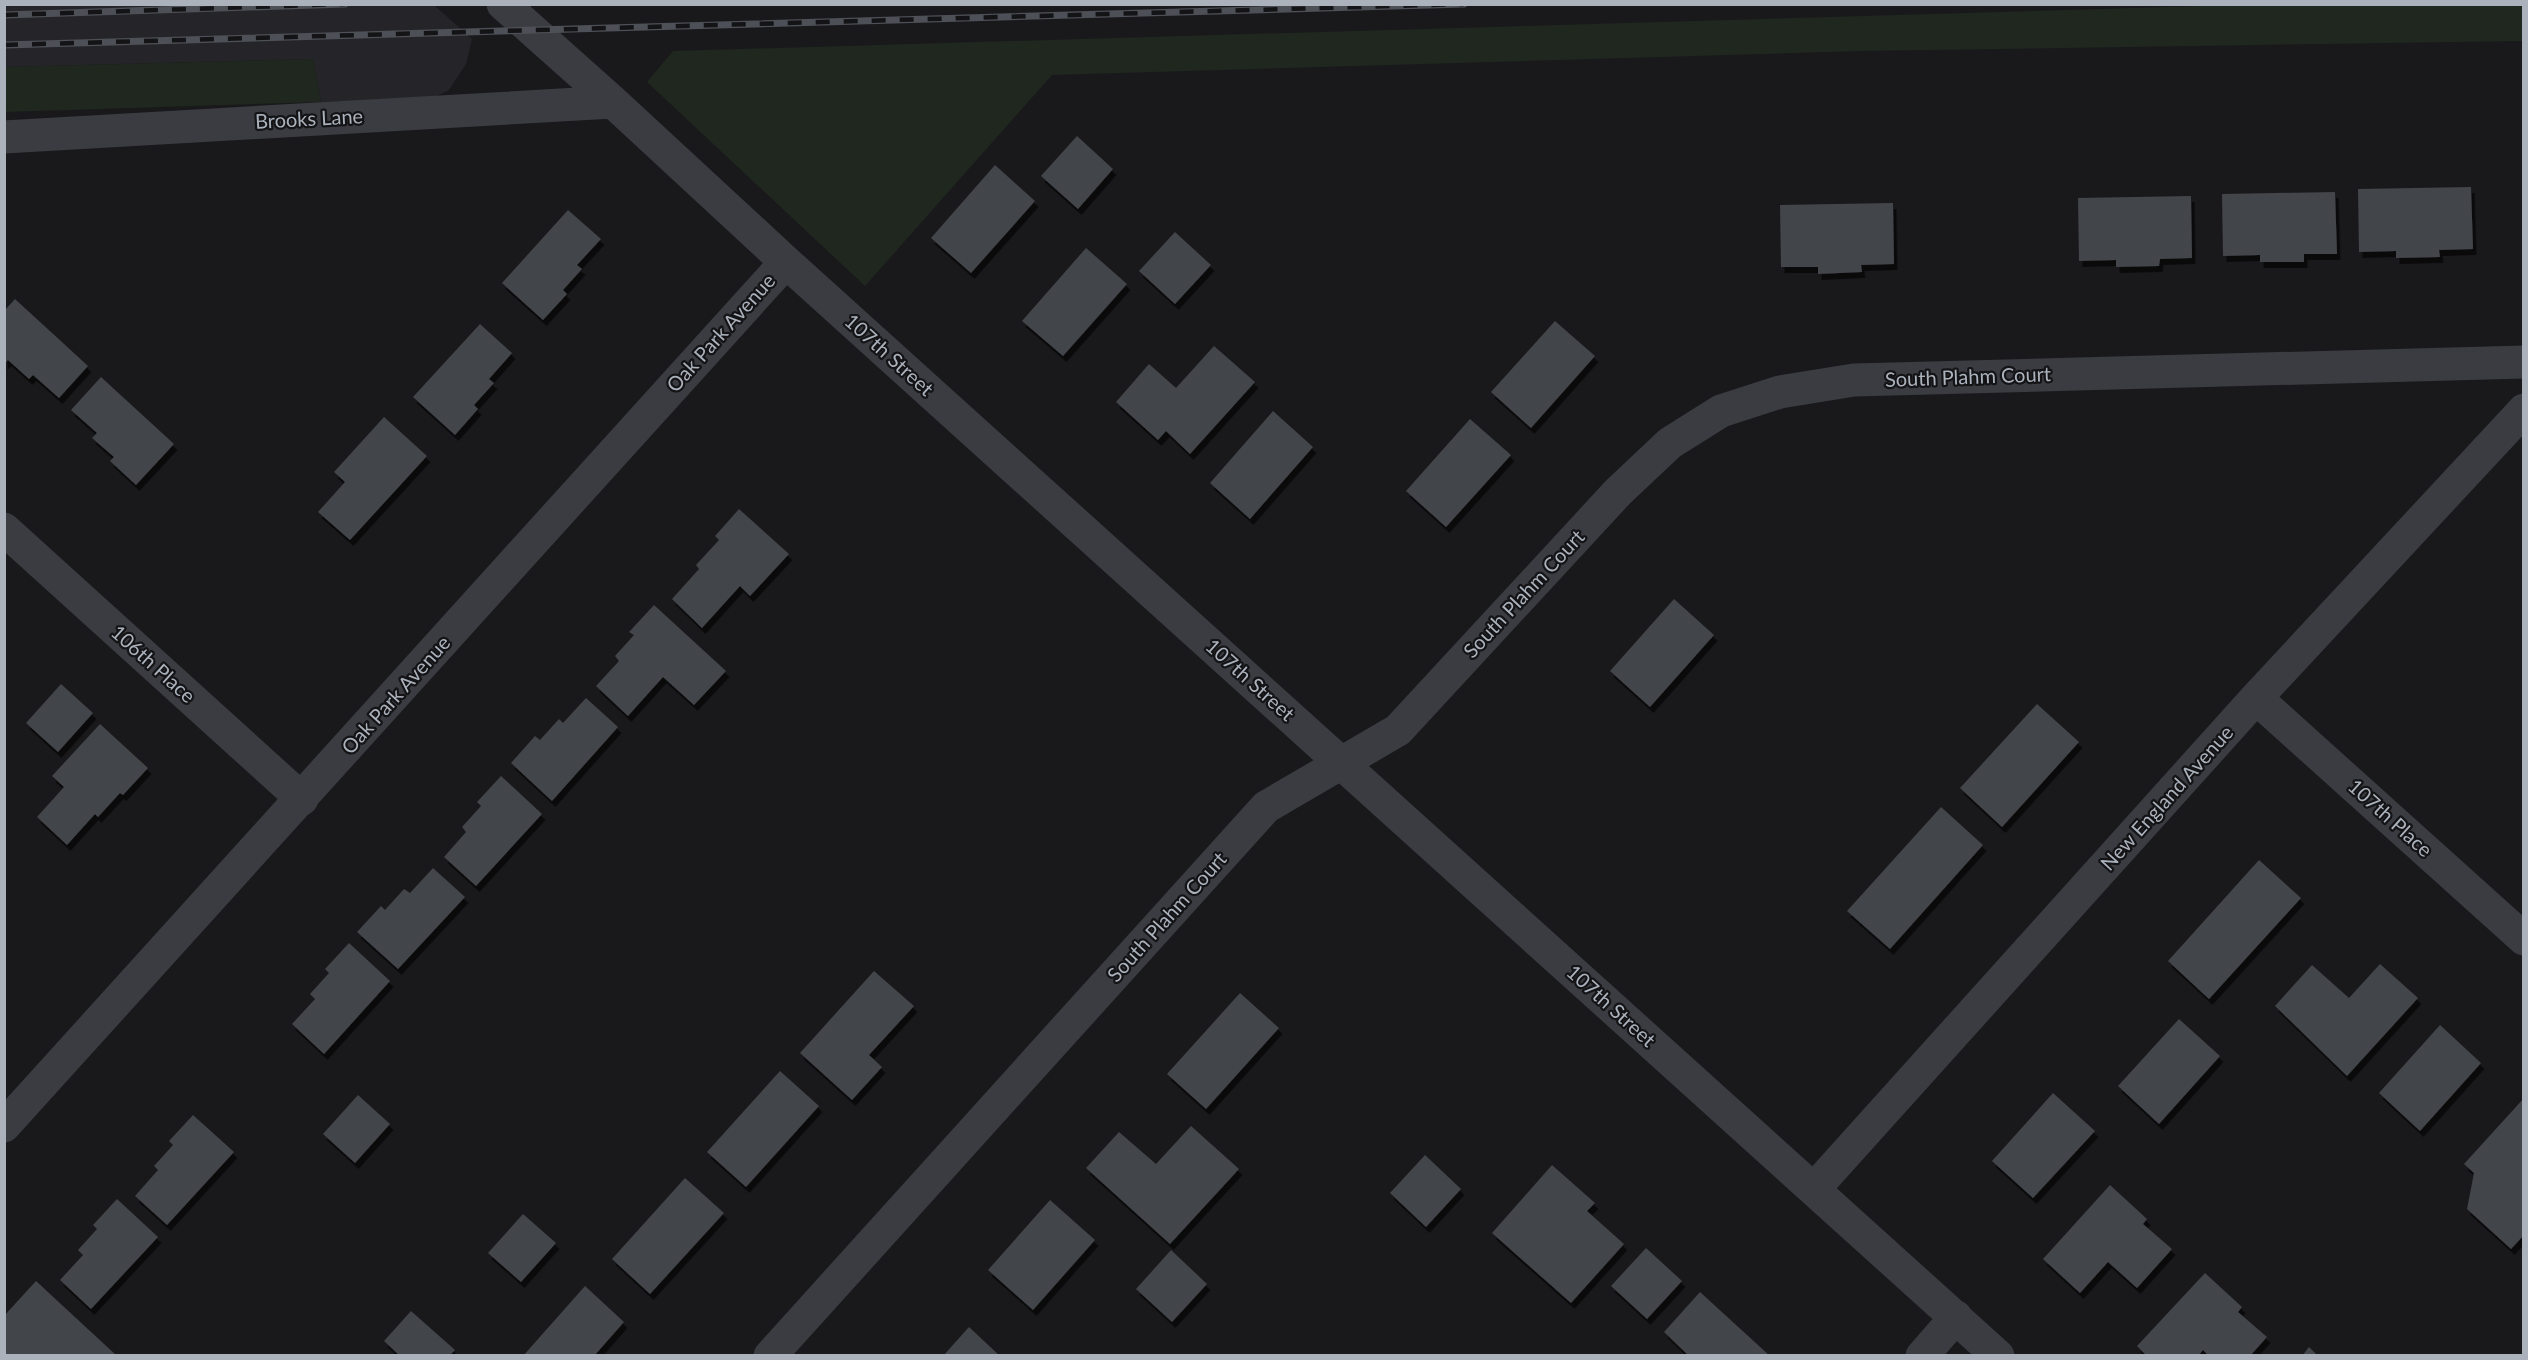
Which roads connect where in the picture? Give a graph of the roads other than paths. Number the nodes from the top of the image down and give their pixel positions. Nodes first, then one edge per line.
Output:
1 (503, 4) edge
2 (614, 102) junction
3 (4, 137) edge
4 (786, 262) junction
5 (2523, 362) edge
6 (2523, 410) edge
7 (4, 529) edge
8 (2256, 698) junction
9 (1342, 763) junction
10 (302, 799) junction
11 (2523, 939) edge
12 (4, 1126) edge
13 (1814, 1189) junction
14 (1956, 1317) junction
15 (770, 1356) edge
16 (1922, 1356) edge
17 (1998, 1356) edge

1 - 2 street, 107th Street
2 - 3 street, Brooks Lane
2 - 4 street, 107th Street
4 - 9 street, 107th Street
4 - 10 street, Oak Park Avenue
5 - 9 street, South Plahm Court
6 - 8 street, New England Avenue
7 - 10 street, 106th Place
8 - 11 street, 107th Place
8 - 13 street, New England Avenue
9 - 13 street, 107th Street
9 - 15 street, South Plahm Court
10 - 12 street, Oak Park Avenue
13 - 14 street, 107th Street
14 - 16 street
14 - 17 street, 107th Street

